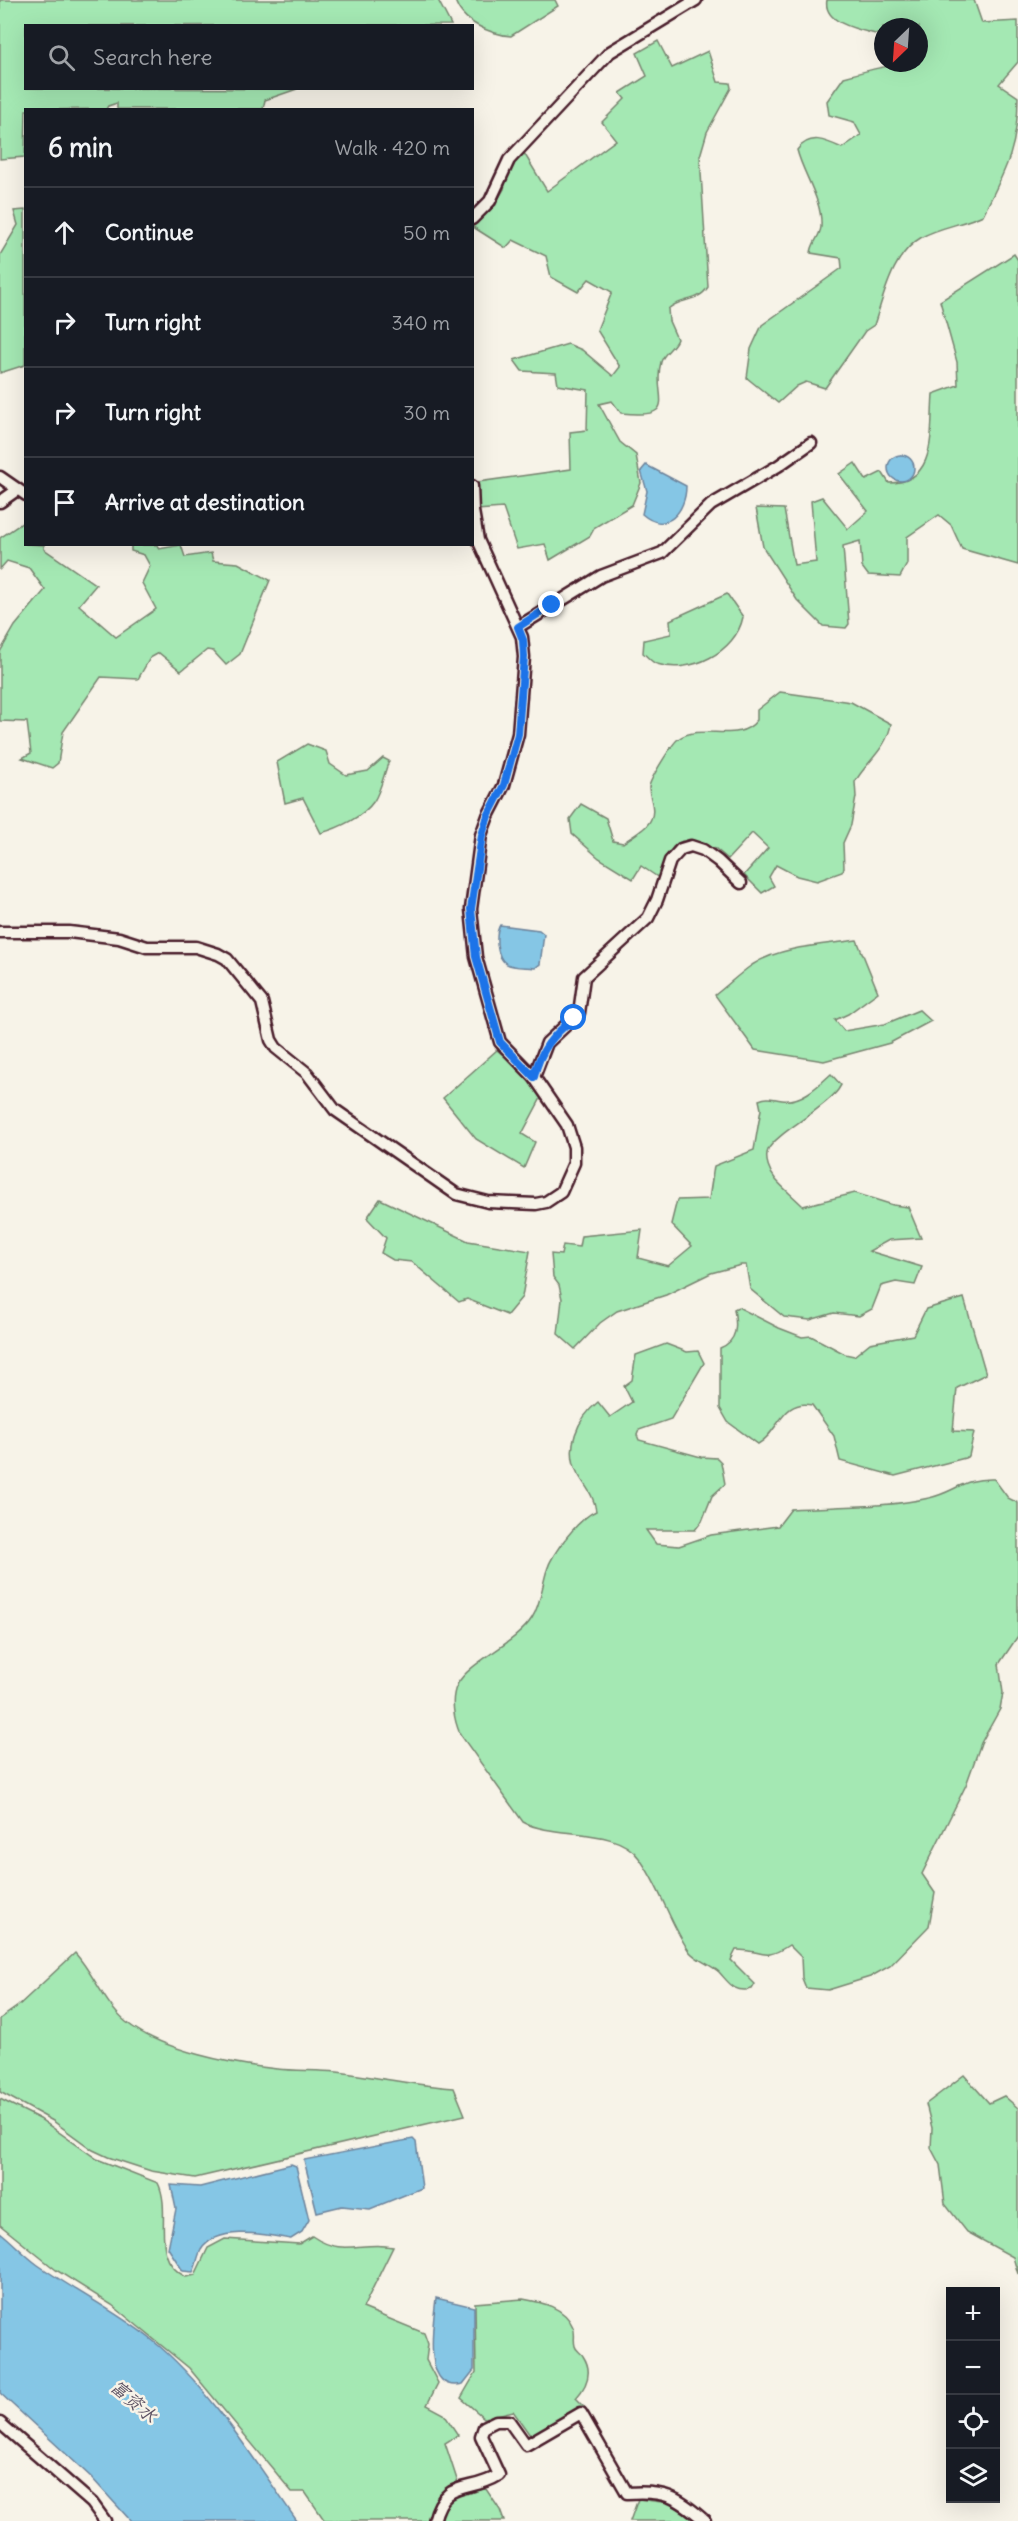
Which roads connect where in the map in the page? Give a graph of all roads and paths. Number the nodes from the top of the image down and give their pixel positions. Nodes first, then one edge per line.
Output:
1 (696, 0) edge
2 (474, 217) edge
3 (811, 443) dead end
4 (0, 477) edge
5 (21, 493) edge
6 (0, 502) edge
7 (474, 521) edge
8 (518, 627) junction
9 (741, 883) dead end
10 (0, 932) edge
11 (534, 1077) junction
12 (0, 2423) edge
13 (105, 2521) edge
14 (434, 2521) edge
15 (705, 2521) edge

1 - 2 street
3 - 8 street
4 - 5 street
5 - 6 street
7 - 8 street
8 - 11 street
9 - 11 street
10 - 11 street
12 - 13 street
14 - 15 street

